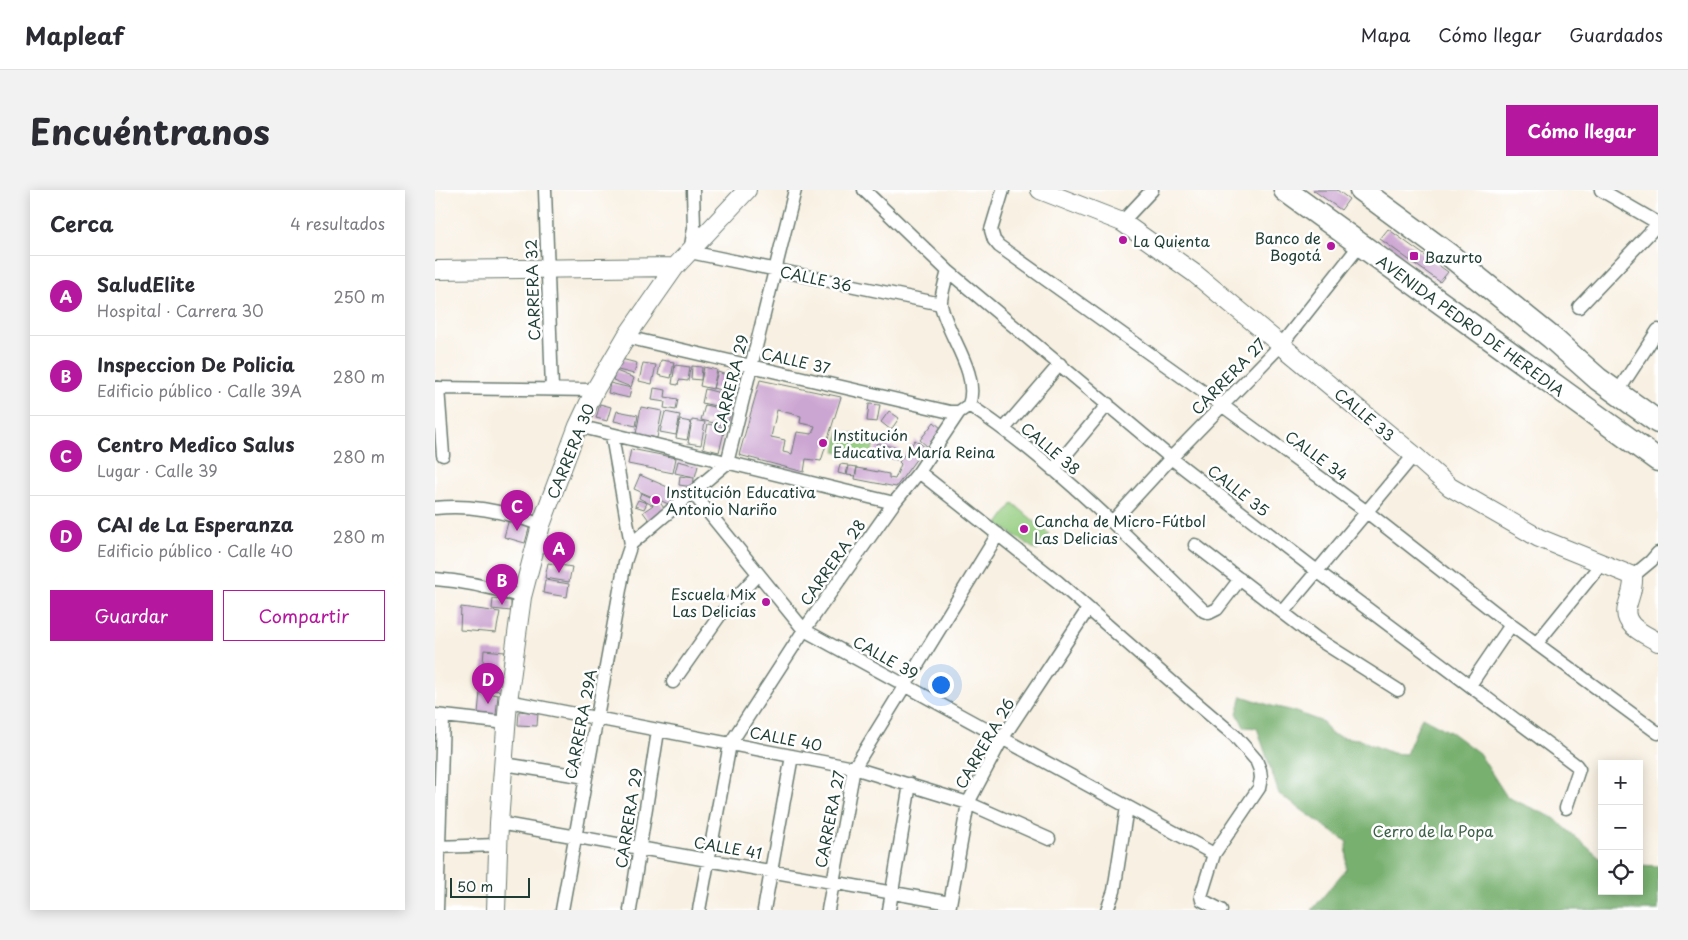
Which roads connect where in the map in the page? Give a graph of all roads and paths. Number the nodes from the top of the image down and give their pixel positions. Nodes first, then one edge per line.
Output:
1 (545, 190) edge
2 (693, 190) edge
3 (747, 190) edge
4 (795, 190) edge
5 (864, 190) edge
6 (1003, 190) edge
7 (1040, 190) edge
8 (1152, 190) edge
9 (1285, 190) edge
10 (1361, 190) edge
11 (1601, 190) edge
12 (1122, 222) junction
13 (1658, 224) edge
14 (1360, 245) junction
15 (691, 252) junction
16 (675, 267) junction
17 (548, 269) junction
18 (775, 269) junction
19 (435, 270) edge
20 (948, 271) junction
21 (941, 304) junction
22 (1579, 307) dead end
23 (1658, 330) edge
24 (626, 338) junction
25 (1281, 345) junction
26 (1060, 364) junction
27 (751, 366) junction
28 (436, 388) edge
29 (552, 389) junction
30 (595, 390) junction
31 (1617, 393) junction
32 (1108, 404) junction
33 (1223, 406) junction
34 (1658, 406) edge
35 (964, 409) junction
36 (1658, 422) edge
37 (578, 426) junction
38 (1004, 428) junction
39 (612, 436) junction
40 (443, 455) dead end
41 (1414, 455) junction
42 (1171, 458) junction
43 (1658, 460) edge
44 (727, 463) junction
45 (1053, 470) junction
46 (919, 472) junction
47 (692, 492) junction
48 (894, 503) junction
49 (435, 508) edge
50 (1367, 512) junction
51 (1112, 522) junction
52 (541, 525) junction
53 (998, 534) junction
54 (631, 544) junction
55 (1195, 546) dead end
56 (1658, 553) edge
57 (1602, 564) junction
58 (1317, 571) junction
59 (758, 574) junction
60 (1633, 576) junction
61 (435, 579) edge
62 (1241, 579) junction
63 (522, 597) junction
64 (1088, 608) junction
65 (1283, 612) junction
66 (1511, 625) junction
67 (804, 630) junction
68 (1658, 642) edge
69 (1537, 643) junction
70 (673, 682) dead end
71 (1470, 685) junction
72 (905, 686) junction
73 (1398, 690) dead end
74 (508, 701) junction
75 (439, 716) edge
76 (598, 719) junction
77 (507, 723) junction
78 (658, 731) junction
79 (1658, 733) edge
80 (1002, 738) junction
81 (730, 744) junction
82 (792, 756) junction
83 (504, 764) junction
84 (854, 768) junction
85 (586, 778) junction
86 (911, 784) junction
87 (968, 803) junction
88 (1127, 807) junction
89 (1565, 808) dead end
90 (499, 824) junction
91 (576, 837) junction
92 (1049, 839) dead end
93 (498, 845) junction
94 (437, 847) edge
95 (640, 848) junction
96 (1214, 854) junction
97 (708, 860) junction
98 (771, 871) junction
99 (833, 882) junction
100 (892, 893) junction
101 (949, 907) edge
102 (437, 910) edge
103 (497, 910) edge
104 (562, 910) edge
105 (630, 910) edge
106 (699, 910) edge
107 (763, 910) edge
108 (828, 910) edge
109 (889, 910) edge
110 (1107, 910) edge
111 (1221, 910) edge

1 - 17 street, CARRERA 32
2 - 15 street
3 - 15 street, CARRERA 30
4 - 18 street, CARRERA 29
5 - 20 street, CALLE 35
6 - 33 street, CALLE 34
7 - 12 street, CALLE 33
8 - 12 street
9 - 14 highway, AVENIDA PEDRO DE HEREDIA
10 - 31 highway
11 - 13 street
12 - 25 street, CALLE 33
13 - 22 street
14 - 25 street, CARRERA 27
14 - 43 highway, AVENIDA PEDRO DE HEREDIA
15 - 16 street, CARRERA 30
15 - 18 street, CALLE 36
16 - 17 street
16 - 24 street, CARRERA 30
17 - 19 street
17 - 29 street, CARRERA 32
18 - 21 street, CALLE 36
18 - 27 street, CARRERA 29
20 - 21 street
20 - 26 street, CALLE 35
21 - 35 street
23 - 31 street
24 - 27 street, CALLE 37
24 - 30 street, CARRERA 30
25 - 33 street, CARRERA 27
25 - 41 street, CALLE 33
26 - 32 street, CALLE 35
26 - 38 street
27 - 35 street, CALLE 37
27 - 44 street, CARRERA 29
28 - 29 street
28 - 40 street
29 - 30 street
30 - 37 street, CARRERA 30
31 - 34 street
31 - 36 highway
32 - 42 street, CALLE 35
32 - 45 street
33 - 42 street, CARRERA 27
33 - 50 street, CALLE 34
35 - 38 street, CALLE 38
35 - 46 street, CARRERA 28
37 - 39 street
37 - 52 street, CARRERA 30
38 - 45 street, CALLE 38
39 - 44 street
39 - 54 street
41 - 50 street
41 - 57 street, CALLE 33
42 - 51 street, CARRERA 27
42 - 58 street, CALLE 35
44 - 47 street
44 - 48 street
45 - 51 street, CALLE 38
46 - 48 street, CARRERA 28
46 - 53 street
47 - 54 street
47 - 59 street, CALLE 39
48 - 67 street, CARRERA 28
49 - 52 street
50 - 58 street
50 - 66 street, CALLE 34
51 - 62 street, CALLE 38
52 - 63 street, CARRERA 30
53 - 64 street
53 - 72 street, CARRERA 27
54 - 76 street, CARRERA 29A
55 - 62 street
56 - 60 street
57 - 60 street, CALLE 33
57 - 69 street
58 - 65 street
58 - 71 street, CALLE 35
59 - 67 street, CALLE 39
59 - 70 street
60 - 68 street
61 - 63 street
62 - 65 street
63 - 74 street, CARRERA 30
64 - 80 street, CARRERA 26
64 - 96 street
65 - 73 street
66 - 69 street, CALLE 34
66 - 71 street
67 - 72 street, CALLE 39
67 - 81 street, CARRERA 28
69 - 79 street, CALLE 34
71 - 89 street, CALLE 35
72 - 80 street, CALLE 39
72 - 84 street, CARRERA 27
74 - 76 street, CALLE 40
74 - 77 street, CARRERA 30
75 - 77 street
75 - 94 street
76 - 78 street, CALLE 40
76 - 85 street, CARRERA 29A
77 - 83 street, CARRERA 30
78 - 81 street, CALLE 40
78 - 95 street, CARRERA 29
80 - 87 street, CARRERA 26
80 - 88 street, CALLE 39
81 - 82 street, CALLE 40
81 - 97 street
82 - 84 street, CALLE 40
82 - 98 street
83 - 85 street
83 - 90 street, CARRERA 30
84 - 86 street, CALLE 40
84 - 99 street, CARRERA 27
85 - 91 street, CARRERA 29A
86 - 87 street, CALLE 40
86 - 100 street
87 - 92 street, CALLE 40
87 - 101 street, CARRERA 26
88 - 96 street, CALLE 39
88 - 110 street
90 - 91 street, CALLE 41
90 - 93 street, CARRERA 30
91 - 95 street, CALLE 41
91 - 104 street, CARRERA 29A
93 - 94 street
93 - 103 street, CARRERA 30
94 - 102 street
95 - 97 street, CALLE 41
95 - 105 street, CARRERA 29
96 - 111 street
97 - 98 street, CALLE 41
97 - 106 street
98 - 99 street, CALLE 41
98 - 107 street
99 - 100 street, CALLE 41
99 - 108 street, CARRERA 27
100 - 101 street, CALLE 41
100 - 109 street

